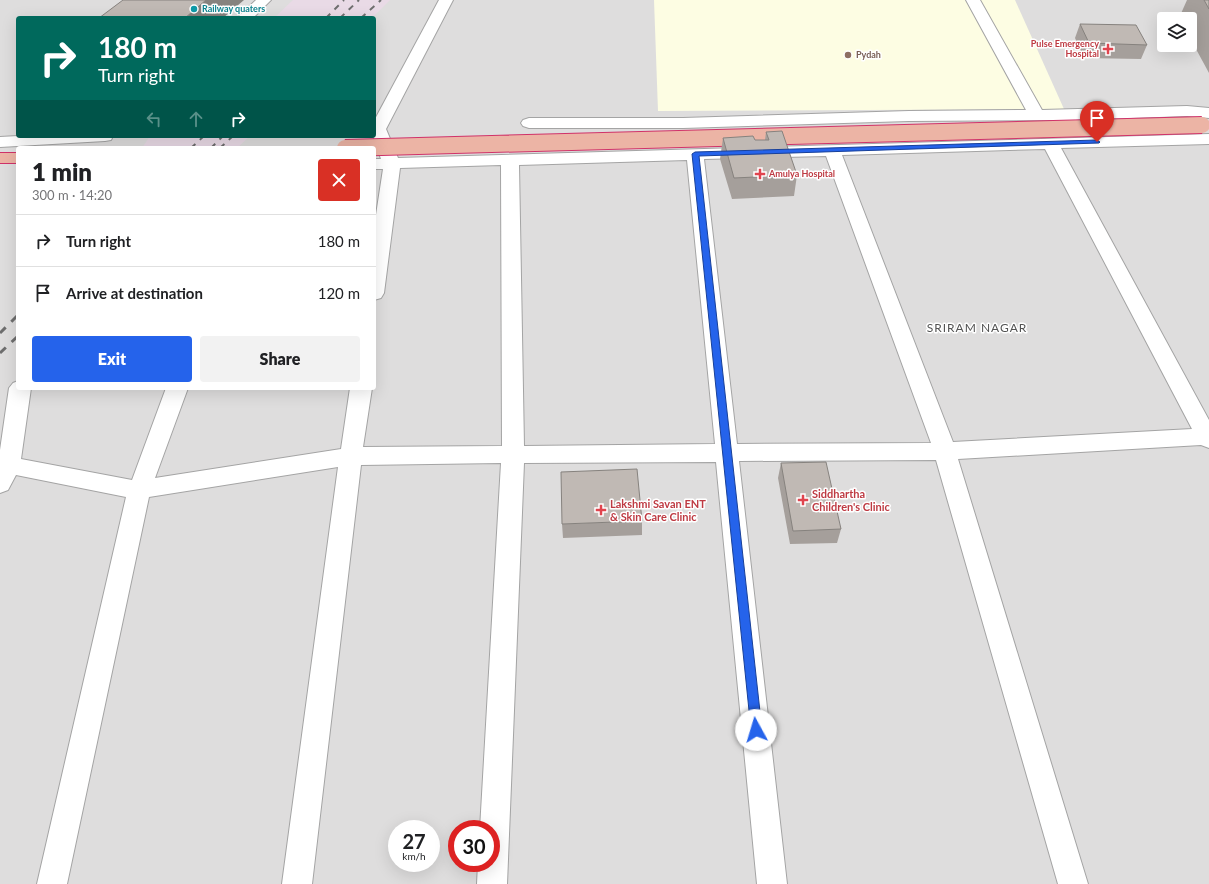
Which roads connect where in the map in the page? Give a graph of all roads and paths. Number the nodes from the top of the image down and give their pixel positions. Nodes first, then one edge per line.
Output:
1 (264, 0) edge
2 (446, 0) edge
3 (973, 0) edge
4 (246, 16) edge
5 (1038, 115) junction
6 (529, 123) dead end
7 (1207, 125) edge
8 (70, 138) edge
9 (0, 142) edge
10 (1050, 143) junction
11 (376, 147) edge
12 (832, 150) junction
13 (695, 154) junction
14 (0, 158) edge
15 (16, 158) edge
16 (510, 161) junction
17 (383, 164) edge
18 (376, 264) edge
19 (20, 390) edge
20 (176, 390) edge
21 (361, 390) edge
22 (1208, 438) edge
23 (945, 451) junction
24 (727, 453) junction
25 (352, 456) junction
26 (513, 456) junction
27 (4, 475) edge
28 (139, 490) junction
29 (52, 884) edge
30 (297, 884) edge
31 (492, 884) edge
32 (772, 884) edge
33 (1073, 884) edge

1 - 4 street
2 - 17 street
3 - 5 street
5 - 6 street
5 - 7 street
7 - 10 street
7 - 11 highway, bridge
8 - 9 street
10 - 12 street
10 - 22 street
12 - 13 street
12 - 23 street
13 - 16 street
13 - 24 street
14 - 15 highway
16 - 17 street
16 - 26 street
17 - 18 street
19 - 27 street
20 - 28 street
21 - 25 street
22 - 23 street
23 - 24 street
23 - 33 street
24 - 26 street
24 - 32 street
25 - 26 street
25 - 28 street
25 - 30 street
26 - 31 street
27 - 28 street
28 - 29 street

